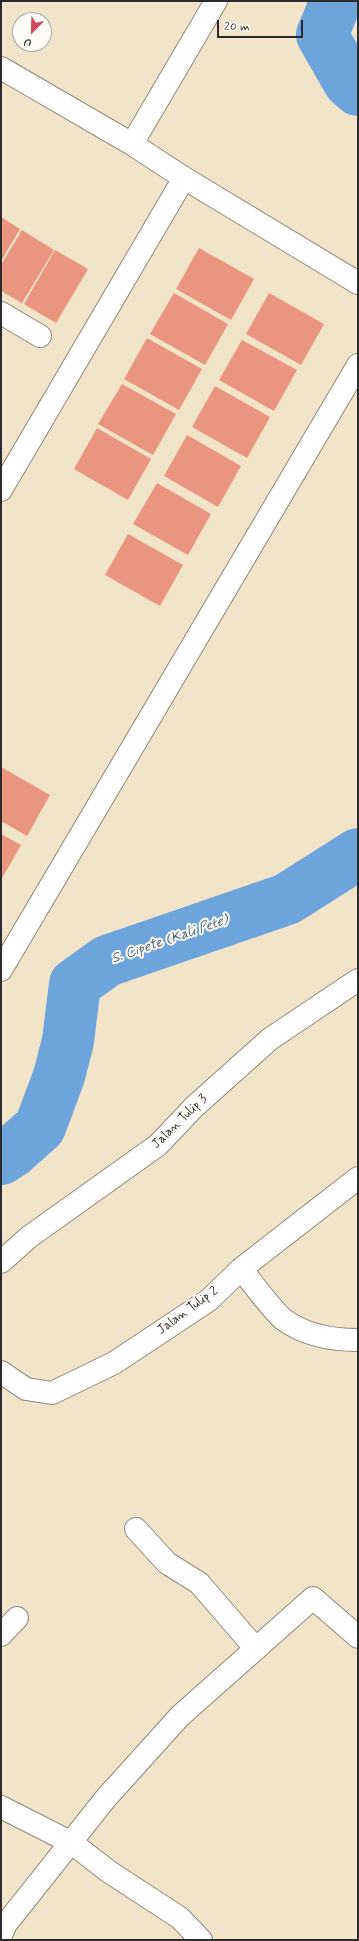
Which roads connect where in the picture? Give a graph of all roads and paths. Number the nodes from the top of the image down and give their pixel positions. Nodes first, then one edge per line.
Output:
1 (216, 1) edge
2 (1, 68) edge
3 (132, 144) junction
4 (184, 178) junction
5 (358, 282) edge
6 (1, 313) edge
7 (40, 336) dead end
8 (358, 365) edge
9 (1, 490) edge
10 (1, 970) edge
11 (358, 980) edge
12 (358, 1178) edge
13 (1, 1262) edge
14 (241, 1269) junction
15 (358, 1340) edge
16 (1, 1372) edge
17 (136, 1529) dead end
18 (18, 1618) dead end
19 (1, 1636) edge
20 (358, 1637) edge
21 (256, 1649) junction
22 (1, 1806) edge
23 (72, 1843) junction
24 (1, 1935) edge
25 (201, 1940) edge

1 - 3 street
2 - 3 street
3 - 4 street
4 - 5 street
4 - 9 street
6 - 7 street
8 - 10 street
11 - 13 street, Jalan Tulip 3
12 - 14 street, Jalan Tulip 2
14 - 15 street
14 - 16 street, Jalan Tulip 2
17 - 21 street
18 - 19 street
20 - 21 street
21 - 23 street
22 - 23 street
23 - 24 street
23 - 25 street

